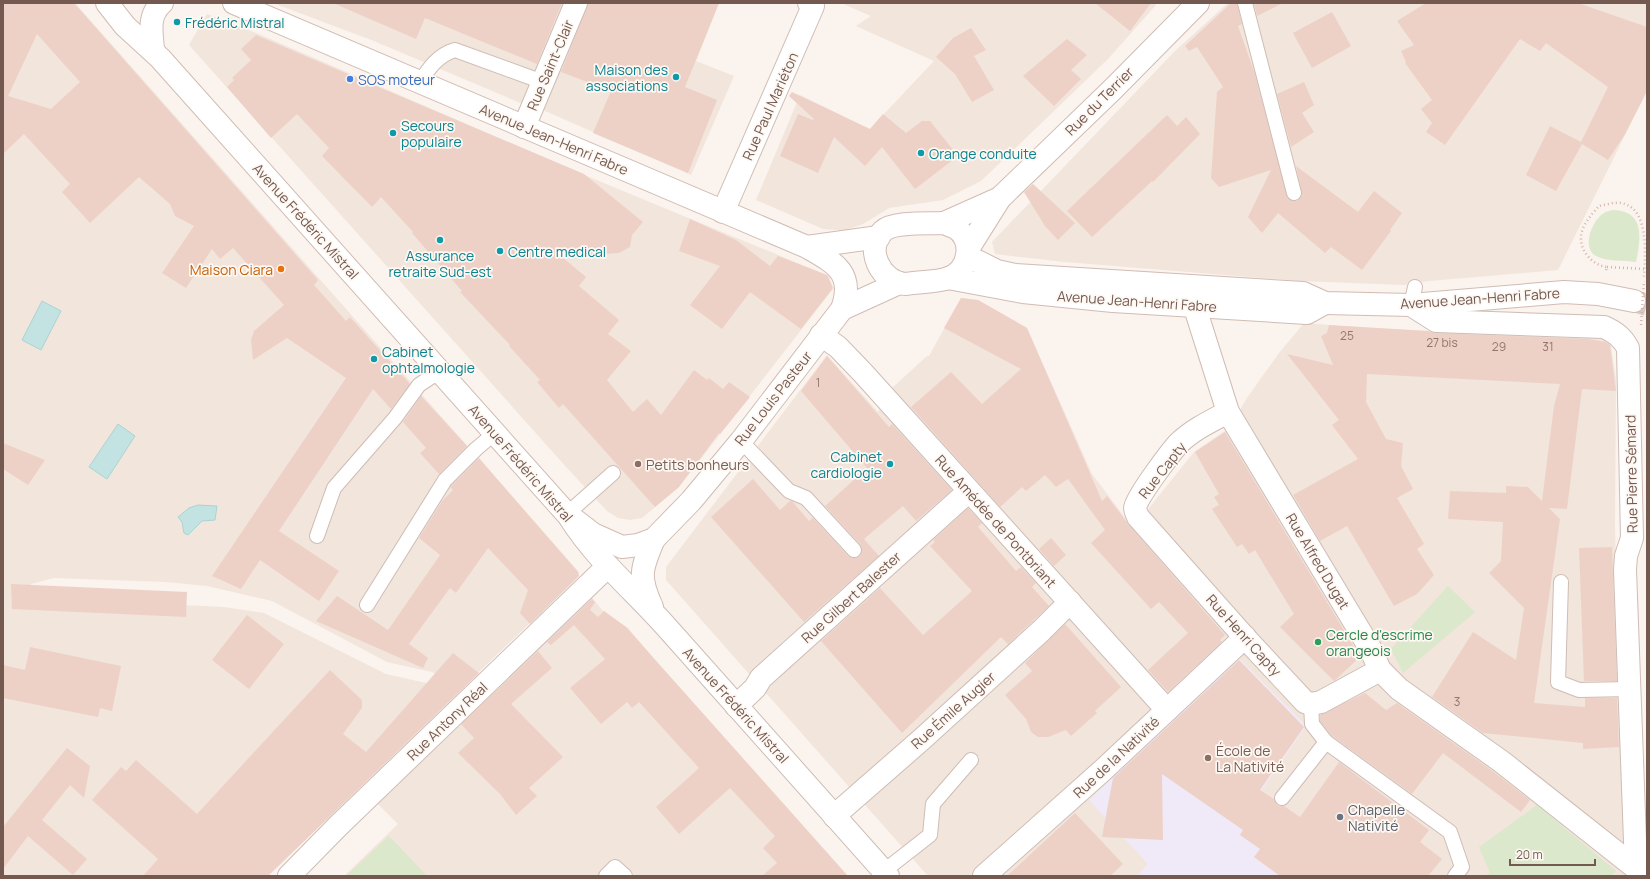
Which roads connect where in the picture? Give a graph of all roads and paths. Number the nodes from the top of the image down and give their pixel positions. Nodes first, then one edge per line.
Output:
1 (107, 3) edge
2 (162, 3) edge
3 (234, 3) edge
4 (576, 3) edge
5 (808, 3) edge
6 (1198, 3) edge
7 (1245, 3) edge
8 (153, 50) junction
9 (420, 82) junction
10 (542, 82) junction
11 (524, 127) junction
12 (1294, 193) dead end
13 (1000, 198) junction
14 (723, 212) junction
15 (944, 223) junction
16 (879, 237) junction
17 (808, 247) junction
18 (968, 252) junction
19 (1607, 267) junction
20 (1644, 269) junction
21 (1604, 276) dead end
22 (948, 278) junction
23 (899, 284) junction
24 (1191, 295) junction
25 (1413, 296) junction
26 (1634, 301) tunnel mouth
27 (842, 309) junction
28 (1641, 326) dead end
29 (821, 335) junction
30 (440, 371) junction
31 (1228, 412) junction
32 (495, 433) junction
33 (741, 441) junction
34 (613, 473) dead end
35 (969, 491) junction
36 (1137, 502) joint
37 (567, 514) junction
38 (317, 536) dead end
39 (654, 539) junction
40 (854, 550) dead end
41 (607, 567) junction
42 (1561, 582) dead end
43 (1070, 602) junction
44 (367, 605) dead end
45 (655, 614) junction
46 (1245, 637) junction
47 (1380, 670) junction
48 (1630, 689) junction
49 (1311, 704) junction
50 (736, 706) junction
51 (1167, 710) junction
52 (1326, 742) junction
53 (971, 760) dead end
54 (1282, 798) dead end
55 (834, 816) junction
56 (1639, 872) edge
57 (886, 874) edge
58 (289, 876) edge
59 (606, 876) edge
60 (625, 876) edge
61 (984, 876) edge
62 (1455, 876) edge

1 - 8 street, Avenue Frédéric Mistral
2 - 8 street
3 - 9 street, Avenue Jean-Henri Fabre
4 - 10 street, Rue Saint-Clair
5 - 14 street, Rue Paul Mariéton
6 - 13 street, Rue du Terrier
7 - 12 lane
8 - 30 street, Avenue Frédéric Mistral
9 - 10 lane
9 - 11 street, Avenue Jean-Henri Fabre
10 - 11 street, Rue Saint-Clair
11 - 14 street, Avenue Jean-Henri Fabre
13 - 15 street, Rue du Terrier
13 - 18 street, Rue du Terrier
14 - 17 street, Avenue Jean-Henri Fabre
15 - 16 street
15 - 18 street
16 - 17 street
16 - 23 street
17 - 27 street, Rue Louis Pasteur
18 - 22 street
18 - 24 street, Avenue Jean-Henri Fabre
19 - 20 path
19 - 20 path
19 - 21 path
20 - 28 path, bridge
22 - 23 street
22 - 24 street, Avenue Jean-Henri Fabre
23 - 27 street, Rue Louis Pasteur
24 - 25 street, Avenue Jean-Henri Fabre
24 - 31 street, Rue Alfred Dugat
25 - 26 street, Avenue Jean-Henri Fabre
25 - 48 street, Rue Pierre Sémard
27 - 29 street, Rue Louis Pasteur
29 - 33 street, Rue Louis Pasteur
29 - 35 street, Rue Amédée de Pontbriant
30 - 32 street, Avenue Frédéric Mistral
30 - 38 lane
31 - 36 street, Rue Capty
31 - 47 street, Rue Alfred Dugat
32 - 37 street, Avenue Frédéric Mistral
32 - 44 lane
33 - 39 street, Rue Louis Pasteur
33 - 40 lane
34 - 37 lane
35 - 43 street, Rue Amédée de Pontbriant
35 - 50 street, Rue Gilbert Balester
36 - 46 street, Rue Henri Capty
37 - 39 street, Rue Louis Pasteur
37 - 41 street, Avenue Frédéric Mistral
39 - 45 street, Rue Louis Pasteur
41 - 45 street, Avenue Frédéric Mistral
41 - 58 street, Rue Antony Réal
42 - 48 lane
43 - 51 street, Rue Amédée de Pontbriant
43 - 55 street, Rue Émile Augier
45 - 50 street, Avenue Frédéric Mistral
46 - 49 street, Rue Henri Capty
46 - 51 street, Rue de la Nativité
47 - 49 street
47 - 56 street, Rue Alfred Dugat
48 - 56 street, Rue Pierre Sémard
49 - 52 lane
50 - 55 street, Avenue Frédéric Mistral
51 - 61 street, Rue de la Nativité
52 - 54 lane
52 - 62 lane
53 - 57 lane
55 - 57 street, Avenue Frédéric Mistral
59 - 60 lane

